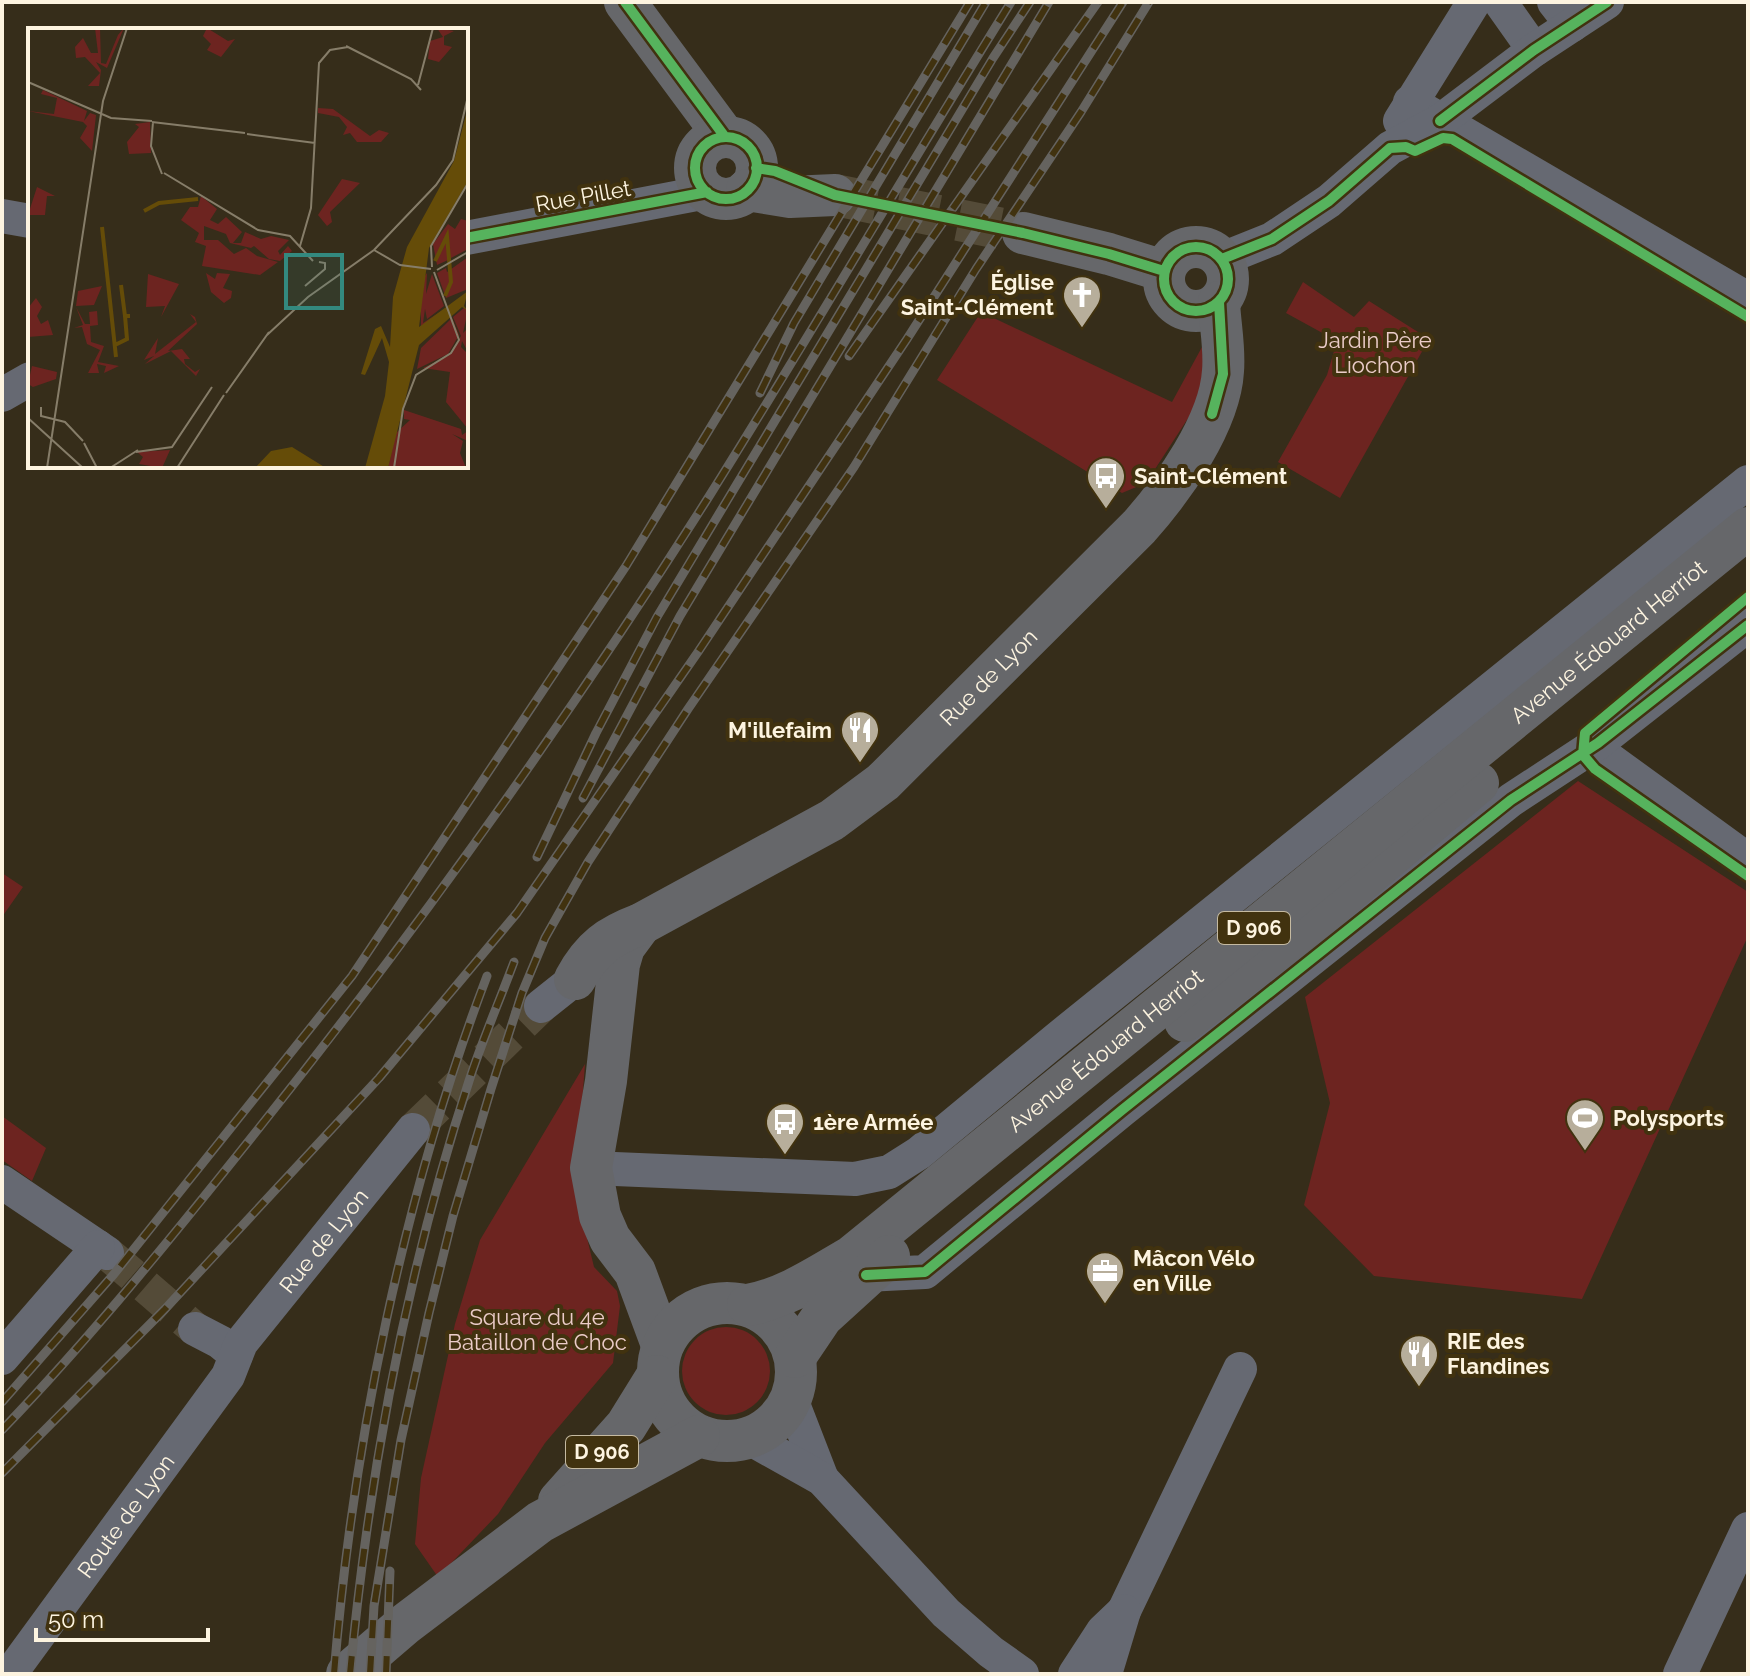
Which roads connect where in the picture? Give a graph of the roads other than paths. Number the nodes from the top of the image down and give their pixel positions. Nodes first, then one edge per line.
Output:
1 (625, 2) edge
2 (1474, 2) edge
3 (1500, 2) edge
4 (1607, 2) edge
5 (1563, 14) edge
6 (1534, 50) junction
7 (1417, 91) junction
8 (1440, 121) junction
9 (1390, 148) junction
10 (719, 159) joint
11 (2, 216) edge
12 (28, 221) edge
13 (1023, 233) tunnel mouth
14 (468, 238) edge
15 (1222, 259) junction
16 (1164, 271) junction
17 (1748, 299) edge
18 (1211, 316) junction
19 (28, 380) edge
20 (2, 395) edge
21 (1748, 482) edge
22 (1748, 528) edge
23 (1748, 558) edge
24 (1748, 625) edge
25 (1598, 743) junction
26 (1748, 860) edge
27 (641, 924) junction
28 (575, 979) junction
29 (615, 1003) junction
30 (541, 1006) tunnel mouth
31 (606, 1081) junction
32 (413, 1130) tunnel mouth
33 (591, 1168) junction
34 (2, 1182) edge
35 (635, 1272) junction
36 (866, 1275) junction
37 (706, 1305) junction
38 (748, 1305) junction
39 (195, 1329) tunnel mouth
40 (236, 1355) junction
41 (795, 1357) junction
42 (2, 1358) edge
43 (659, 1361) junction
44 (1240, 1369) dead end
45 (791, 1399) junction
46 (699, 1436) junction
47 (749, 1438) junction
48 (822, 1479) junction
49 (540, 1522) junction
50 (1748, 1529) edge
51 (1124, 1611) junction
52 (10, 1674) edge
53 (347, 1674) edge
54 (1022, 1674) edge
55 (1075, 1674) edge
56 (1105, 1674) edge
57 (1680, 1674) edge

1 - 10 main road
2 - 7 street
3 - 6 street
4 - 5 street
5 - 6 street
6 - 8 street
7 - 8 street
7 - 9 street
8 - 9 street
8 - 17 street
9 - 15 street
10 - 14 street, Rue Pillet
11 - 12 street
13 - 16 main road
15 - 16 main road
15 - 18 main road
16 - 18 main road
18 - 27 main road, Rue de Lyon
19 - 20 street
21 - 33 street
22 - 38 main road, Avenue Édouard Herriot / D 906
23 - 36 main road, Avenue Édouard Herriot / D 906
24 - 25 street
25 - 26 street
25 - 36 street
27 - 28 main road, Rue de Lyon
27 - 29 main road
28 - 29 main road
28 - 30 street, Rue de Lyon
28 - 31 main road
29 - 31 main road
31 - 33 main road
32 - 40 street, Rue de Lyon
33 - 35 main road
34 - 42 street
35 - 37 main road
35 - 43 main road
36 - 41 main road, Avenue Édouard Herriot / D 906
37 - 38 main road
37 - 43 main road
38 - 41 main road
39 - 40 street
40 - 52 street, Route de Lyon
41 - 45 main road
43 - 46 main road
43 - 49 main road, D 906
44 - 51 street
45 - 47 main road
45 - 48 street
46 - 47 main road
46 - 49 main road, D 906
47 - 48 street
48 - 54 street
49 - 53 main road, D 906
50 - 57 street
51 - 55 street
51 - 56 street

